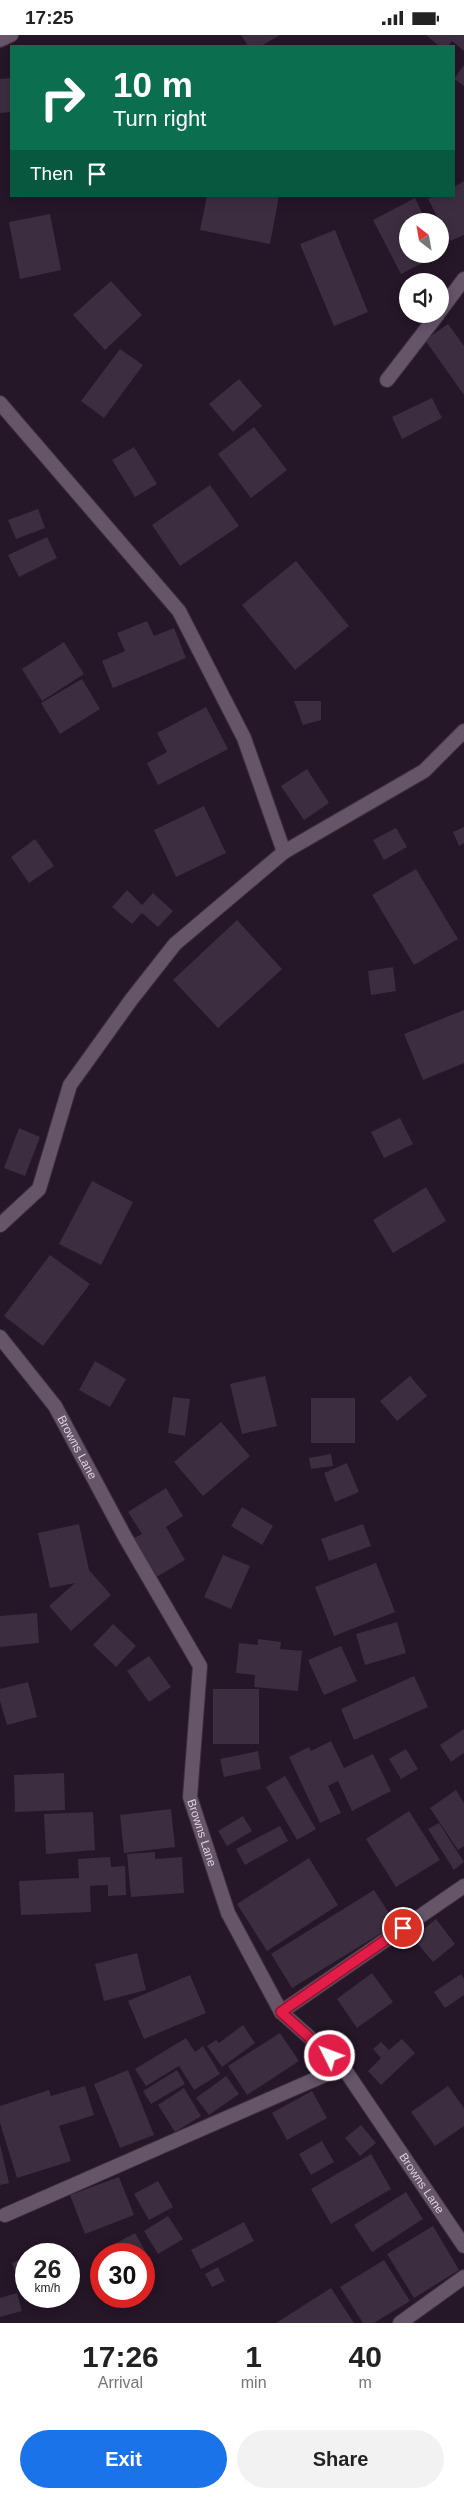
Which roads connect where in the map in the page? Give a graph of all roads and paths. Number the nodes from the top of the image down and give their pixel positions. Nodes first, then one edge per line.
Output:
1 (11, 35) edge
2 (0, 41) edge
3 (464, 279) edge
4 (449, 299) edge
5 (431, 323) edge
6 (387, 380) dead end
7 (0, 403) edge
8 (464, 731) edge
9 (284, 852) junction
10 (0, 1225) edge
11 (0, 1337) edge
12 (464, 1886) edge
13 (281, 2012) junction
14 (343, 2067) junction
15 (5, 2215) dead end
16 (464, 2246) edge
17 (464, 2277) edge
18 (400, 2323) edge

1 - 2 street
3 - 4 street
5 - 6 street
7 - 9 street
8 - 9 street
9 - 10 street
11 - 13 street, Browns Lane
12 - 13 street
13 - 14 street, Browns Lane
14 - 15 street
14 - 16 street, Browns Lane
17 - 18 street

